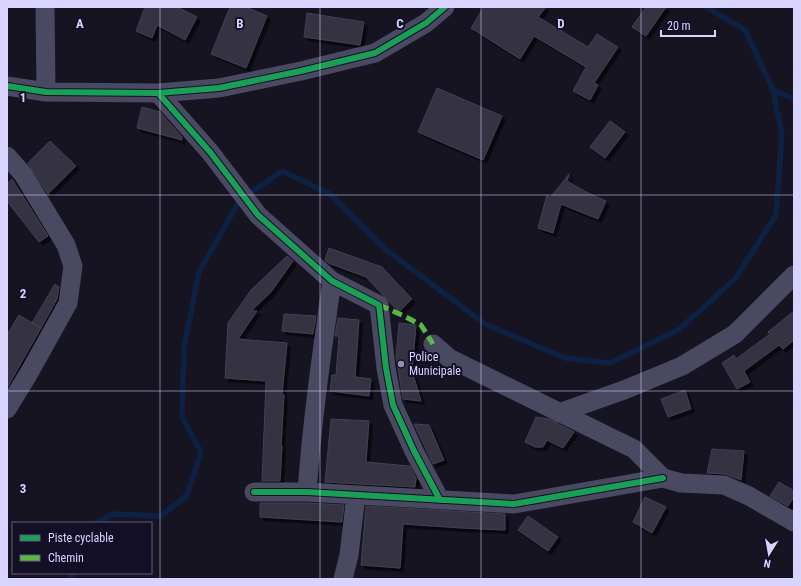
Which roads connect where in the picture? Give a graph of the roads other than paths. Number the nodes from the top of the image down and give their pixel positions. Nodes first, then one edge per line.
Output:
1 (45, 7) edge
2 (445, 7) edge
3 (7, 86) edge
4 (46, 92) junction
5 (158, 93) junction
6 (7, 156) edge
7 (794, 275) edge
8 (332, 281) junction
9 (433, 344) dead end
10 (7, 409) edge
11 (559, 412) junction
12 (663, 478) junction
13 (254, 492) dead end
14 (307, 492) junction
15 (356, 495) junction
16 (440, 500) junction
17 (794, 522) edge
18 (344, 579) edge

1 - 4 street
2 - 5 street
3 - 4 street
4 - 5 street
5 - 8 street
6 - 10 street
7 - 11 street
8 - 14 street
8 - 16 street
9 - 11 street
11 - 12 street
12 - 16 street
12 - 17 street
13 - 14 street
14 - 15 street
15 - 16 street
15 - 18 street

